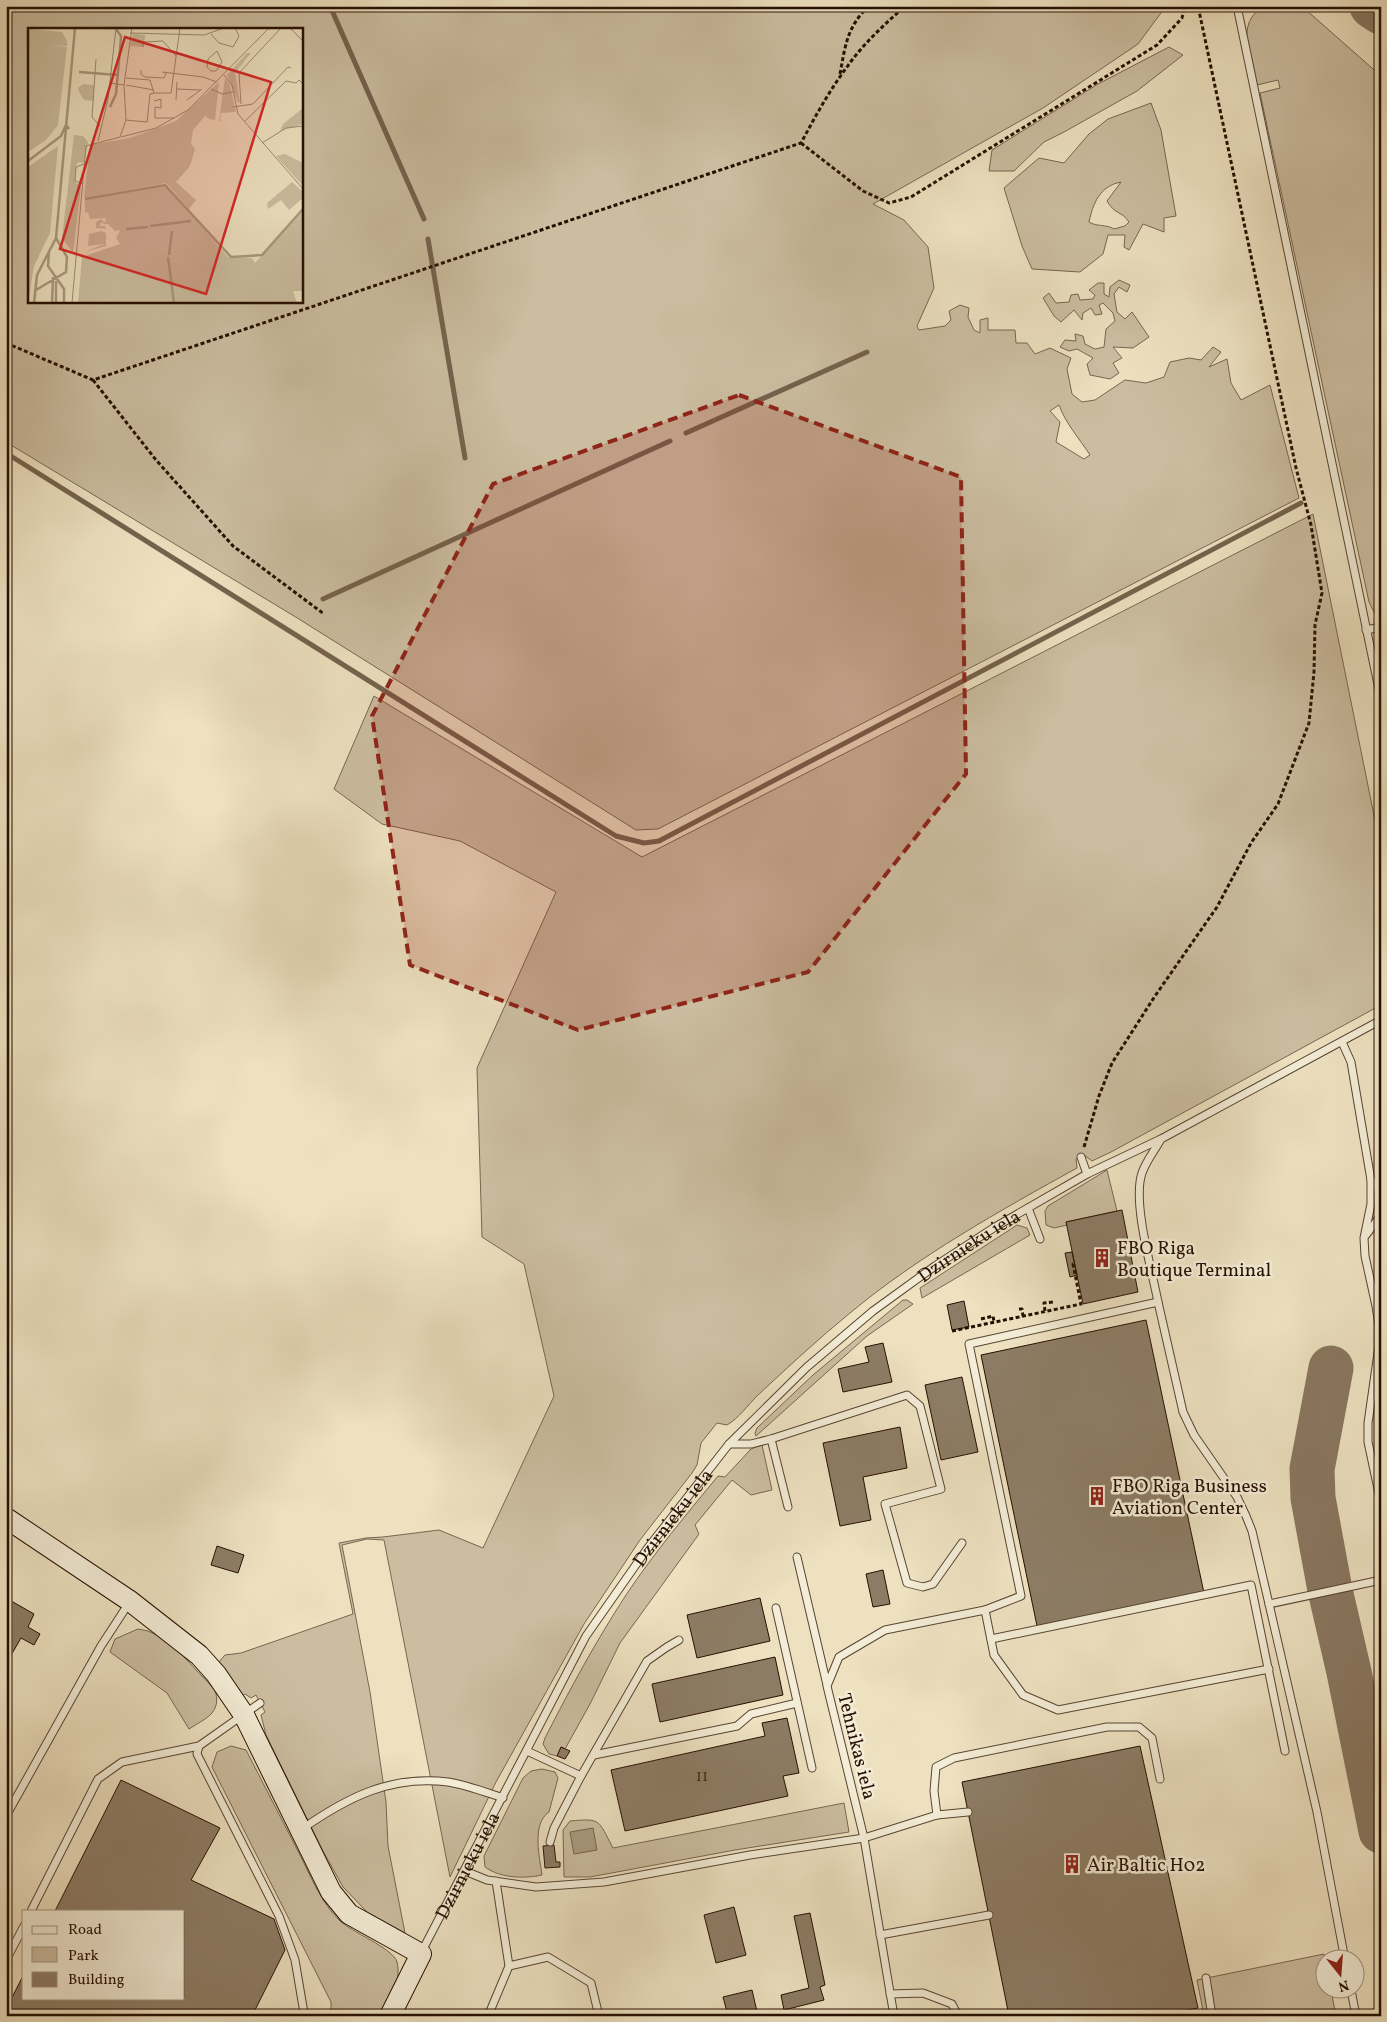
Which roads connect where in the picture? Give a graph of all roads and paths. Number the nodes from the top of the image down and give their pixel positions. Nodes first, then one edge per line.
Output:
1 (869, 6) edge
2 (905, 6) edge
3 (1184, 6) edge
4 (1198, 6) edge
5 (1237, 6) edge
6 (840, 78) junction
7 (801, 143) junction
8 (6, 343) edge
9 (93, 380) junction
10 (324, 614) dead end
11 (1381, 627) edge
12 (1366, 630) junction
13 (1381, 699) edge
14 (1381, 1020) edge
15 (1342, 1042) junction
16 (1161, 1139) junction
17 (1081, 1157) joint
18 (1088, 1174) junction
19 (1371, 1180) junction
20 (1381, 1193) edge
21 (1028, 1208) junction
22 (1381, 1215) edge
23 (1364, 1238) junction
24 (1040, 1239) dead end
25 (1075, 1264) dead end
26 (1054, 1302) dead end
27 (1158, 1302) junction
28 (1019, 1309) dead end
29 (1045, 1311) junction
30 (1023, 1316) junction
31 (981, 1319) dead end
32 (994, 1322) junction
33 (952, 1330) dead end
34 (771, 1439) junction
35 (729, 1444) junction
36 (1381, 1503) edge
37 (788, 1507) dead end
38 (6, 1518) edge
39 (962, 1543) dead end
40 (798, 1556) dead end
41 (1381, 1580) edge
42 (130, 1601) junction
43 (1269, 1604) junction
44 (776, 1608) dead end
45 (985, 1610) junction
46 (991, 1639) junction
47 (679, 1640) dead end
48 (1268, 1669) junction
49 (827, 1686) junction
50 (260, 1703) dead end
51 (797, 1703) junction
52 (244, 1715) junction
53 (200, 1746) junction
54 (527, 1751) junction
55 (1286, 1751) dead end
56 (594, 1755) junction
57 (812, 1768) dead end
58 (581, 1776) junction
59 (1160, 1780) dead end
60 (503, 1798) junction
61 (968, 1812) dead end
62 (937, 1814) junction
63 (6, 1816) edge
64 (300, 1830) junction
65 (864, 1838) junction
66 (550, 1842) dead end
67 (466, 1871) junction
68 (496, 1881) junction
69 (32, 1910) edge
70 (989, 1915) dead end
71 (22, 1930) edge
72 (880, 1935) junction
73 (1343, 1950) edge
74 (421, 1954) junction
75 (6, 1960) edge
76 (509, 1966) junction
77 (1206, 1978) dead end
78 (890, 1994) junction
79 (1353, 2000) edge
80 (302, 2016) edge
81 (390, 2016) edge
82 (488, 2016) edge
83 (599, 2016) edge
84 (894, 2016) edge
85 (958, 2016) edge
86 (1212, 2016) edge
87 (1356, 2016) edge

1 - 6 path
2 - 6 path
3 - 7 path
4 - 17 path
5 - 12 lane
6 - 7 path
7 - 9 path
8 - 9 path
9 - 10 path
11 - 12 lane
12 - 13 lane
14 - 15 lane, Dzirnieku iela
15 - 16 lane, Dzirnieku iela
15 - 19 lane
16 - 18 lane, Dzirnieku iela
16 - 27 lane
17 - 18 lane
18 - 21 lane, Dzirnieku iela
19 - 20 lane
19 - 23 lane
21 - 24 lane
21 - 35 lane, Dzirnieku iela
22 - 23 lane
23 - 36 lane
25 - 29 path
26 - 29 path
27 - 43 lane
27 - 45 lane, Tehnikas iela
28 - 30 path
29 - 30 path
30 - 32 path
31 - 32 path
32 - 33 path
34 - 35 lane
34 - 37 lane
34 - 39 lane
35 - 54 lane, Dzirnieku iela
38 - 42 street
40 - 49 lane
41 - 43 lane
42 - 52 street
42 - 63 lane
43 - 73 lane
44 - 51 lane
45 - 46 lane
45 - 49 lane, Tehnikas iela
46 - 48 lane
46 - 48 lane
47 - 56 lane
48 - 55 lane
49 - 65 lane, Tehnikas iela
50 - 52 lane
51 - 56 lane
51 - 57 lane
52 - 53 lane
52 - 64 street
53 - 69 lane
53 - 80 lane
54 - 58 lane
54 - 60 lane, Dzirnieku iela
56 - 58 lane
58 - 66 lane
59 - 62 lane
60 - 64 lane
60 - 67 lane, Dzirnieku iela
61 - 62 lane
62 - 65 lane
64 - 74 street
65 - 68 lane
65 - 72 lane, Tehnikas iela
67 - 68 lane
67 - 74 lane, Dzirnieku iela
68 - 76 lane
70 - 72 lane
71 - 75 lane
72 - 78 lane, Tehnikas iela
74 - 81 street, Dzirnieku iela
76 - 82 lane
76 - 83 lane
77 - 86 lane
78 - 84 lane, Tehnikas iela
78 - 85 lane
79 - 87 lane

